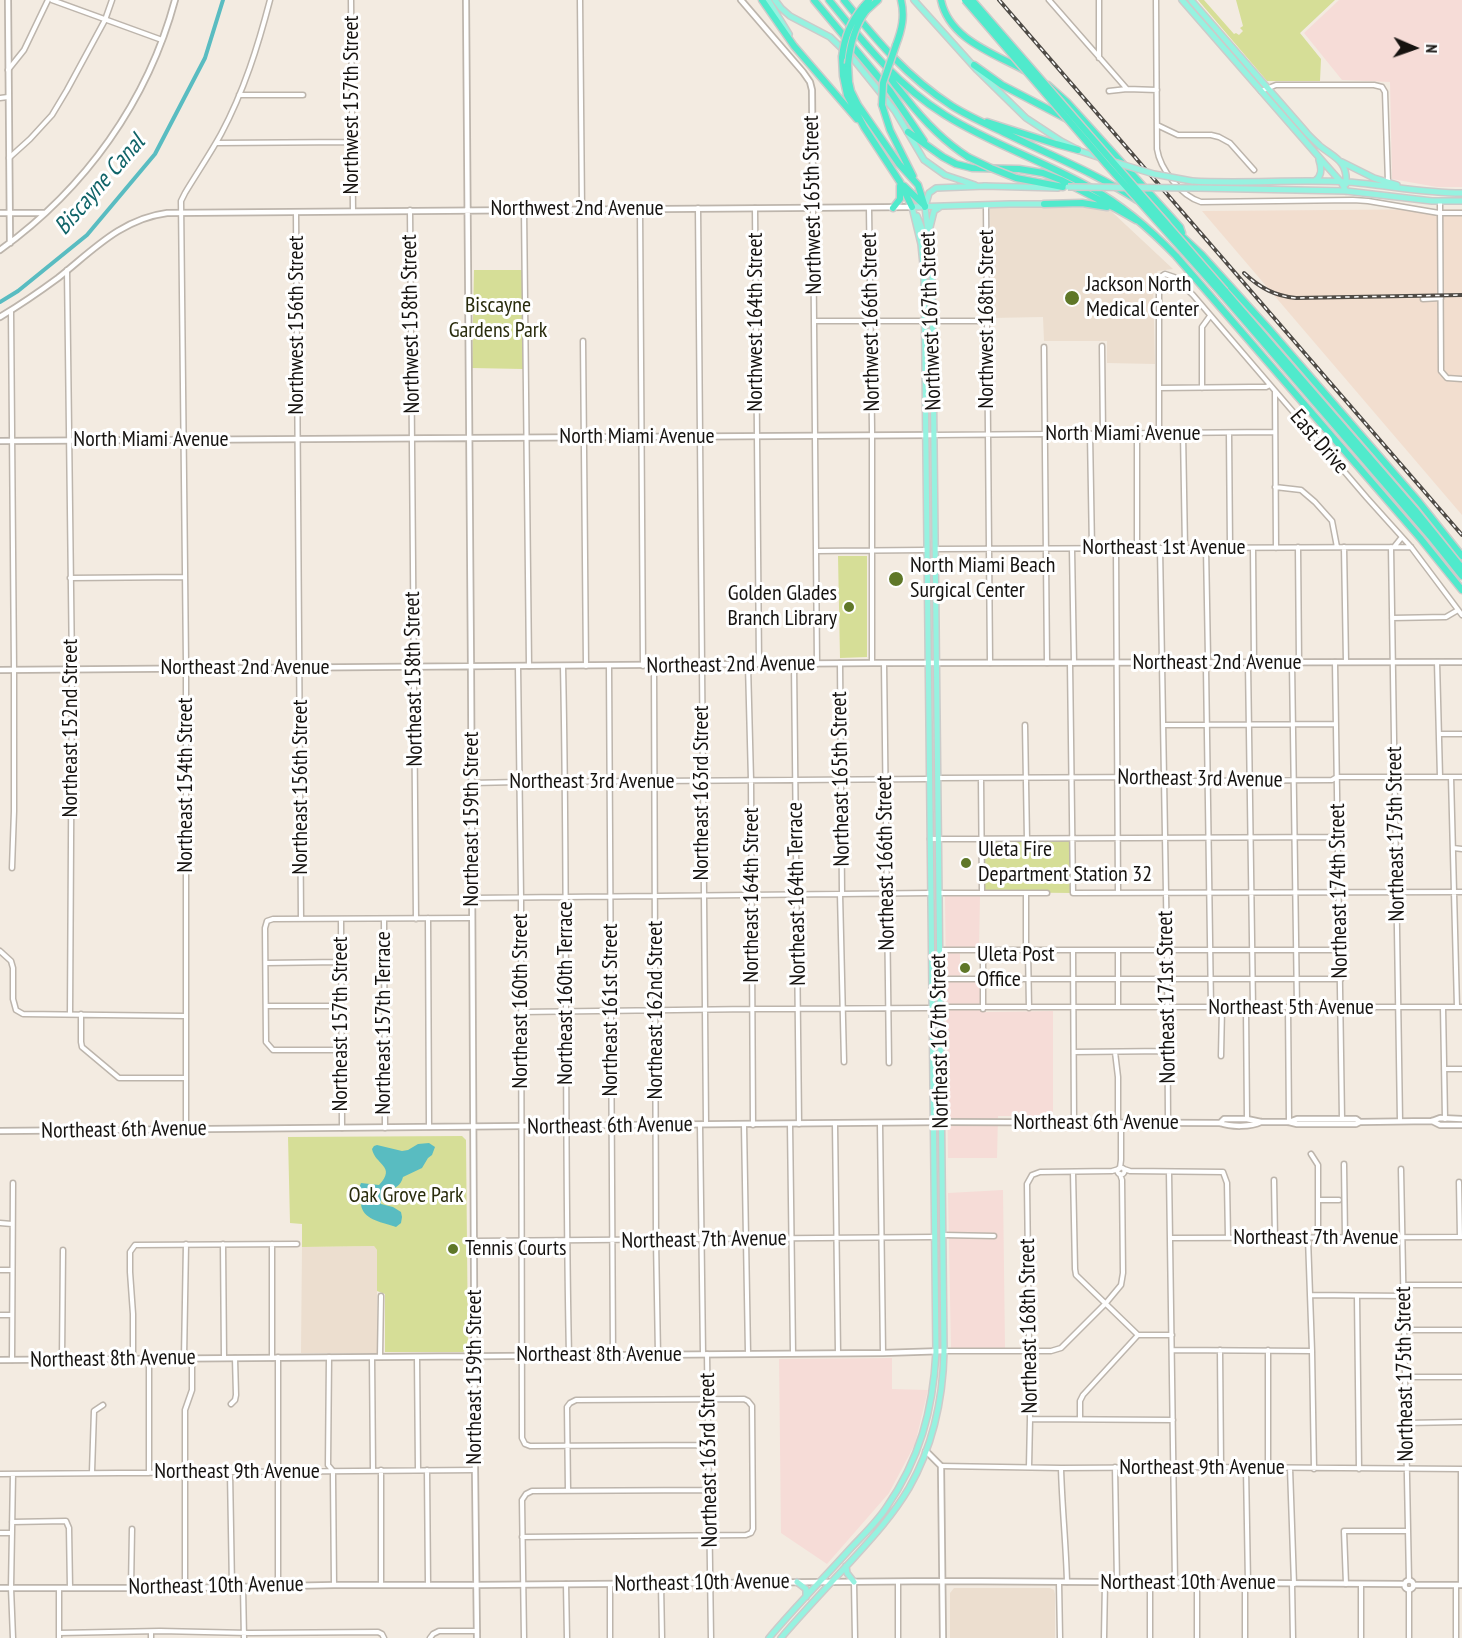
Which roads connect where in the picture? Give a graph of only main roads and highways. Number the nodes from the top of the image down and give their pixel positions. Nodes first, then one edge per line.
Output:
1 (762, 0) edge
2 (768, 0) edge
3 (775, 0) edge
4 (814, 0) edge
5 (829, 0) edge
6 (844, 0) edge
7 (869, 0) edge
8 (878, 0) edge
9 (901, 0) edge
10 (914, 0) edge
11 (941, 0) edge
12 (965, 0) edge
13 (972, 0) edge
14 (1182, 0) edge
15 (1191, 0) edge
16 (864, 9) junction
17 (799, 51) junction
18 (882, 64) junction
19 (974, 64) junction
20 (1264, 90) junction
21 (980, 121) junction
22 (864, 127) junction
23 (908, 132) junction
24 (1105, 145) junction
25 (931, 148) junction
26 (1078, 150) junction
27 (1317, 156) junction
28 (1341, 162) junction
29 (900, 182) junction
30 (1314, 182) junction
31 (1344, 182) junction
32 (918, 184) junction
33 (986, 186) junction
34 (1065, 187) junction
35 (1410, 189) junction
36 (1346, 191) junction
37 (1462, 193) edge
38 (1462, 201) edge
39 (1044, 204) joint
40 (943, 206) junction
41 (912, 207) junction
42 (925, 207) junction
43 (893, 208) road end
44 (1116, 210) junction
45 (1141, 223) junction
46 (929, 231) junction
47 (1184, 237) junction
48 (931, 256) junction
49 (1224, 293) junction
50 (924, 321) junction
51 (933, 334) junction
52 (934, 435) joint
53 (925, 436) joint
54 (926, 538) junction
55 (935, 549) junction
56 (926, 550) junction
57 (1462, 556) edge
58 (935, 564) junction
59 (1462, 568) edge
60 (1462, 576) edge
61 (1462, 590) edge
62 (928, 761) junction
63 (929, 778) junction
64 (937, 778) junction
65 (938, 792) junction
66 (929, 878) junction
67 (930, 893) junction
68 (939, 893) junction
69 (939, 905) junction
70 (931, 994) junction
71 (940, 1007) junction
72 (931, 1008) junction
73 (940, 1021) junction
74 (934, 1218) junction
75 (943, 1235) junction
76 (934, 1237) junction
77 (943, 1245) junction
78 (922, 1439) junction
79 (926, 1451) junction
80 (846, 1566) junction
81 (797, 1582) road end
82 (854, 1582) road end
83 (807, 1597) junction
84 (769, 1638) edge
85 (781, 1638) edge

1 - 17 highway
2 - 17 main road
3 - 23 main road
4 - 25 highway
5 - 18 highway
6 - 21 highway
7 - 16 highway
8 - 16 highway
9 - 32 highway, bridge
10 - 19 main road
11 - 24 highway
12 - 49 highway, bridge
13 - 49 highway, bridge
14 - 20 main road
15 - 20 main road
16 - 22 highway, bridge
16 - 32 highway, bridge
17 - 22 highway
18 - 34 highway, bridge
18 - 45 highway
19 - 24 highway
19 - 26 main road
20 - 27 main road
20 - 28 main road
21 - 26 highway
21 - 47 highway
22 - 29 highway
23 - 25 highway
23 - 33 main road
24 - 47 highway
25 - 44 highway
26 - 30 main road, bridge
27 - 30 main road
27 - 31 main road
28 - 31 main road
28 - 35 main road
29 - 41 highway
29 - 42 highway
29 - 43 highway
30 - 31 main road
31 - 35 main road
31 - 36 main road
32 - 42 highway
33 - 34 main road
33 - 42 main road
34 - 36 main road, bridge
35 - 37 main road
36 - 38 main road
39 - 40 main road, Northwest 2nd Avenue
39 - 44 highway
40 - 42 main road, Northwest 2nd Avenue
40 - 46 main road
41 - 42 main road, Northwest 2nd Avenue
41 - 48 main road
41 - 50 main road, Northwest 167th Street
42 - 46 main road, Northwest 167th Street
44 - 45 highway
45 - 61 highway
46 - 48 main road, Northwest 167th Street
47 - 57 highway
48 - 51 main road, Northwest 167th Street
49 - 59 highway
49 - 60 highway
50 - 51 main road
50 - 53 main road, Northwest 167th Street
51 - 52 main road, Northwest 167th Street
52 - 55 main road, Northeast 167th Street
53 - 54 main road, Northeast 167th Street
54 - 55 main road
54 - 56 main road, Northeast 167th Street
55 - 58 main road, Northeast 167th Street
56 - 58 main road
56 - 62 main road, Northeast 167th Street
58 - 64 main road, Northeast 167th Street
62 - 63 main road, Northeast 167th Street
62 - 64 main road
63 - 65 main road
63 - 66 main road, Northeast 167th Street
64 - 65 main road, Northeast 167th Street
65 - 68 main road, Northeast 167th Street
66 - 67 main road, Northeast 167th Street
66 - 68 main road
67 - 69 main road
67 - 70 main road, Northeast 167th Street
68 - 69 main road, Northeast 167th Street
69 - 71 main road, Northeast 167th Street
70 - 71 main road
70 - 72 main road, Northeast 167th Street
71 - 73 main road, Northeast 167th Street
72 - 73 main road
72 - 74 main road, Northeast 167th Street
73 - 75 main road, Northeast 167th Street
74 - 75 main road
74 - 76 main road, Northeast 167th Street
75 - 77 main road, Northeast 167th Street
76 - 77 main road
76 - 78 main road, Northeast 167th Street
77 - 79 main road, Northeast 167th Street
78 - 79 main road
78 - 83 main road, Northeast 167th Street
79 - 80 main road, Northeast 167th Street
80 - 82 main road
80 - 85 main road, Northeast 167th Street
81 - 83 main road
83 - 84 main road, Northeast 167th Street

